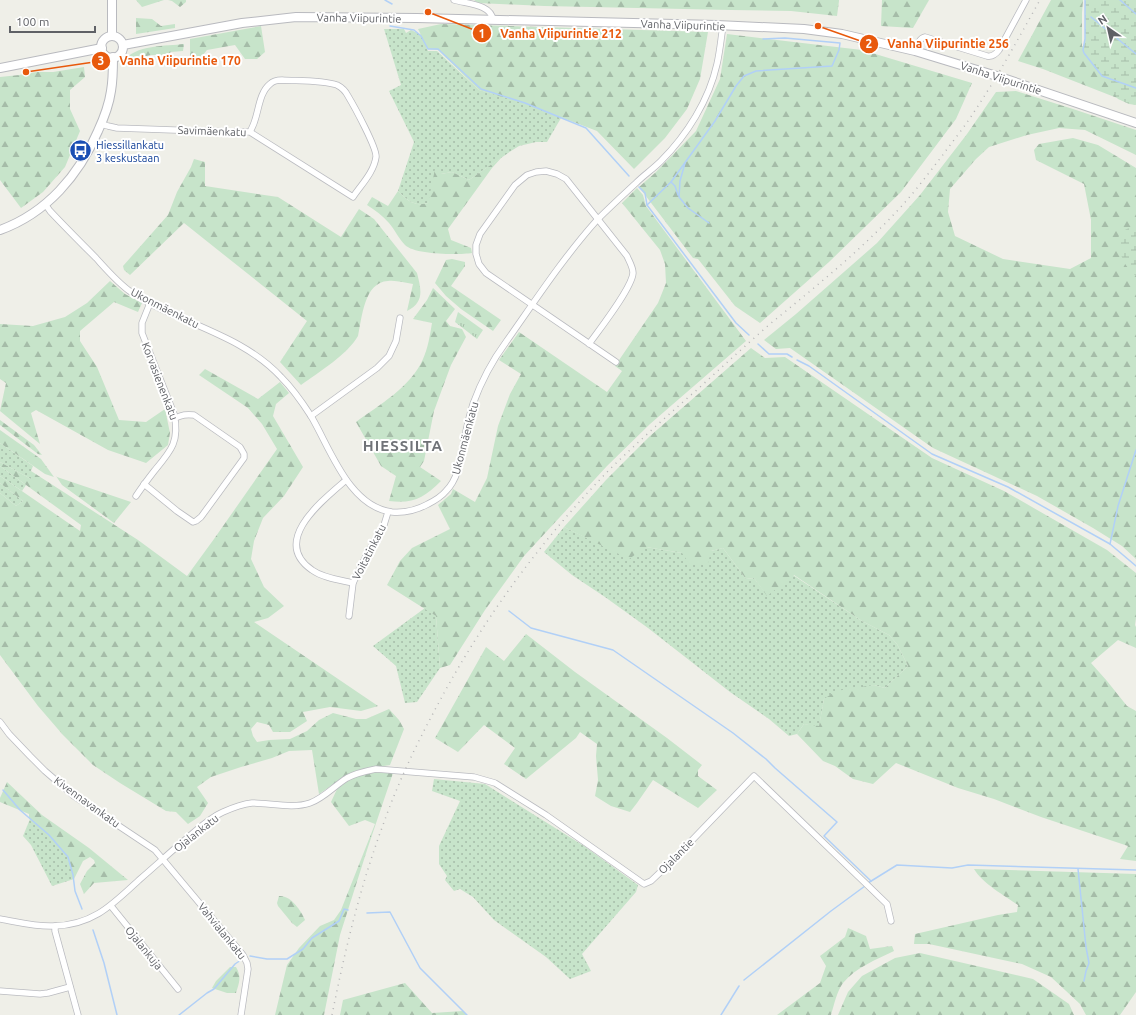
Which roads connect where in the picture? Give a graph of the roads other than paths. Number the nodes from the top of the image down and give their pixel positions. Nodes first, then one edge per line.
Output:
1 (112, 0) edge
2 (454, 0) edge
3 (1026, 0) edge
4 (493, 20) junction
5 (723, 26) junction
6 (112, 36) junction
7 (123, 45) junction
8 (102, 48) junction
9 (915, 51) junction
10 (113, 57) junction
11 (0, 68) edge
12 (1136, 123) edge
13 (101, 124) junction
14 (250, 132) junction
15 (45, 204) junction
16 (598, 220) junction
17 (0, 230) edge
18 (150, 303) junction
19 (532, 305) junction
20 (400, 318) dead end
21 (589, 344) junction
22 (616, 362) dead end
23 (311, 416) junction
24 (175, 418) junction
25 (346, 480) junction
26 (144, 484) junction
27 (136, 496) dead end
28 (388, 512) junction
29 (353, 583) junction
30 (349, 616) dead end
31 (0, 722) edge
32 (405, 771) joint
33 (163, 859) junction
34 (111, 906) junction
35 (0, 919) edge
36 (891, 921) dead end
37 (55, 926) junction
38 (70, 987) junction
39 (178, 989) dead end
40 (0, 991) edge
41 (78, 1015) edge
42 (241, 1015) edge

1 - 6 street
2 - 4 street
3 - 9 street
4 - 5 street, Vanha Viipurintie
4 - 7 street, Vanha Viipurintie
5 - 9 street, Vanha Viipurintie
5 - 16 street, Ukonmäenkatu
6 - 7 street
6 - 8 street
7 - 10 street
8 - 10 street
8 - 11 street
9 - 12 street, Vanha Viipurintie
10 - 13 street
13 - 14 street, Savimäenkatu
13 - 15 street
14 - 14 street, Savimäenkatu
15 - 17 street
15 - 18 street, Ukonmäenkatu
16 - 19 street, Ukonmäenkatu
16 - 19 street
16 - 21 street
18 - 23 street, Ukonmäenkatu
18 - 24 street, Korvasienenkatu
19 - 21 street
19 - 28 street, Ukonmäenkatu
20 - 23 street
21 - 22 street
23 - 25 street, Ukonmäenkatu
24 - 26 street, Korvasienenkatu
24 - 26 street
25 - 28 street, Ukonmäenkatu
25 - 29 street
26 - 27 street, Korvasienenkatu
28 - 29 street, Voitatinkatu
29 - 30 street, Voitatinkatu
31 - 33 street, Kivennavankatu
32 - 33 street, Ojalankatu
32 - 36 street, Ojalantie
33 - 34 street, Ojalankatu
33 - 42 street, Vahvialankatu
34 - 37 street, Ojalankatu
34 - 39 street, Ojalankuja
35 - 37 street, Ojalankatu
37 - 38 street
38 - 40 street
38 - 41 street

